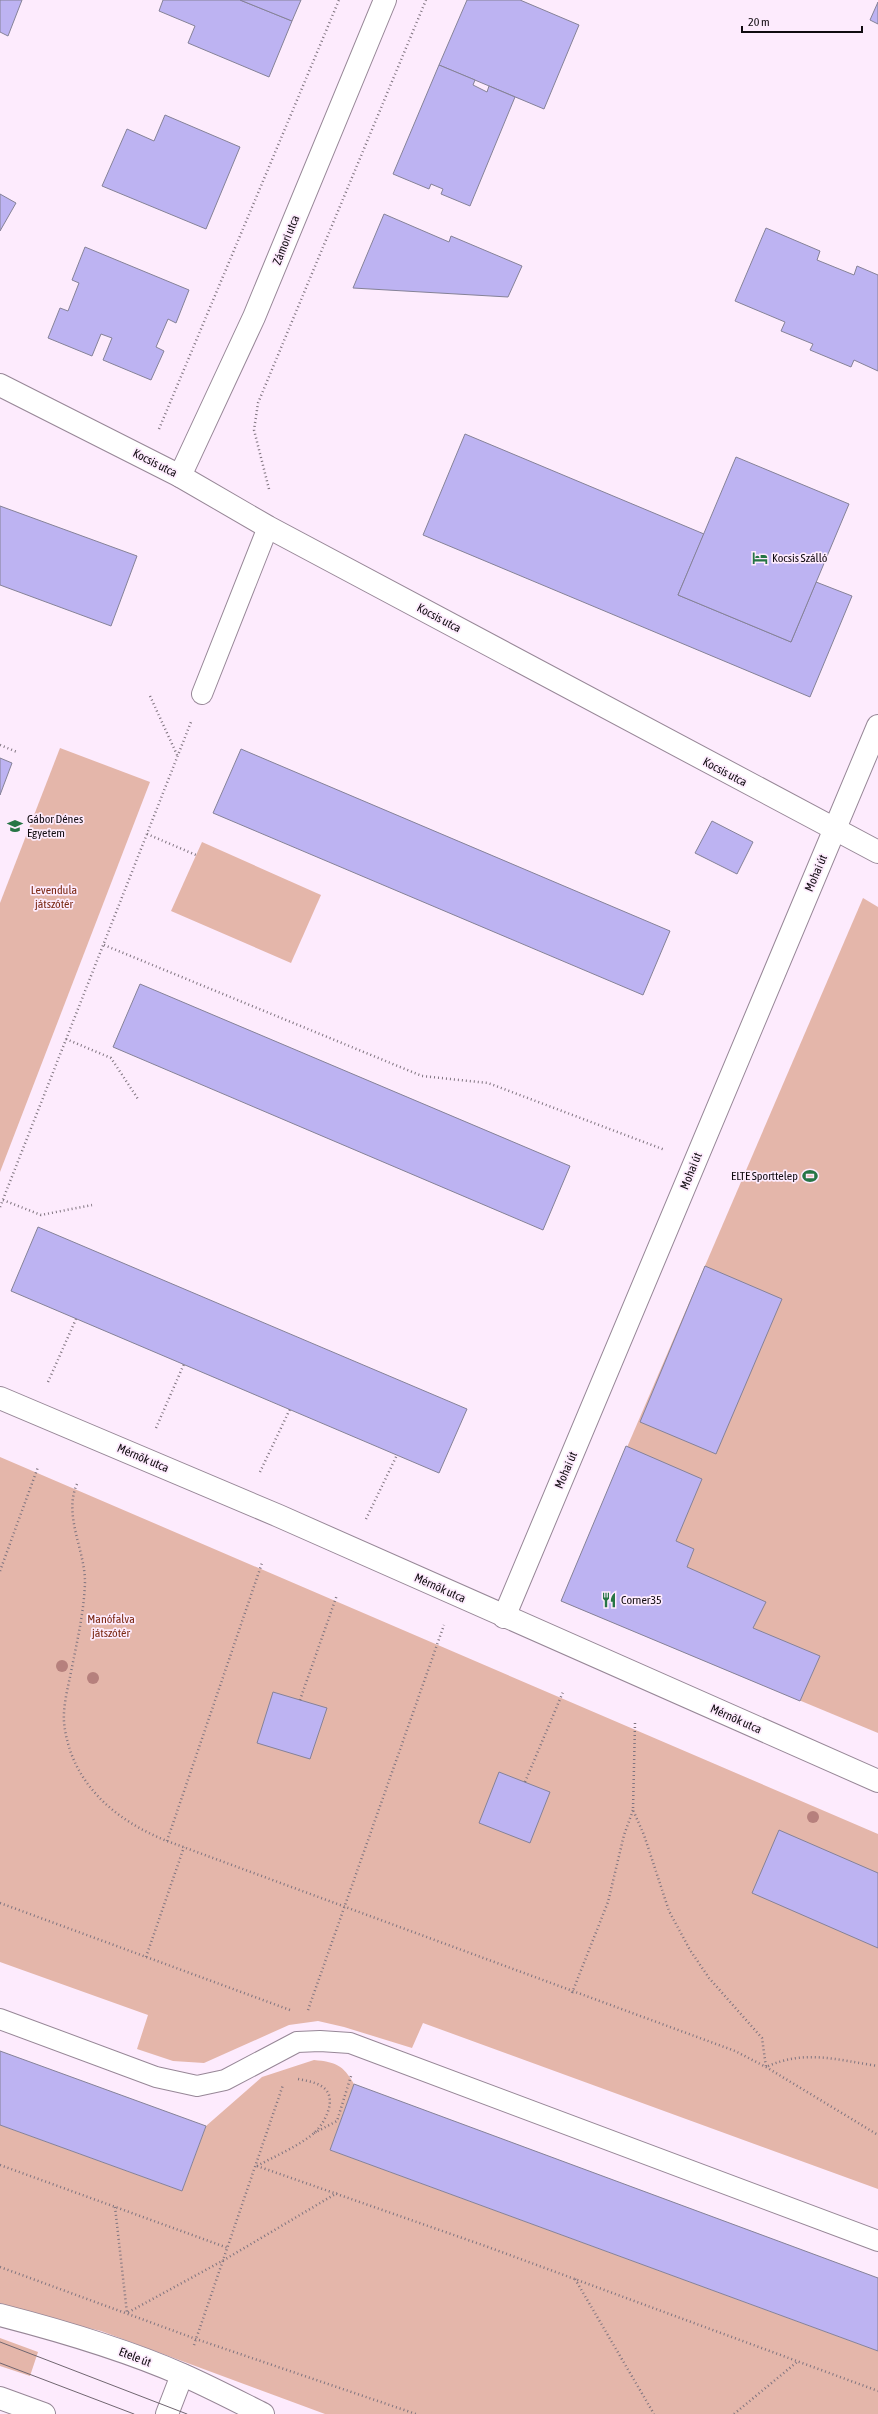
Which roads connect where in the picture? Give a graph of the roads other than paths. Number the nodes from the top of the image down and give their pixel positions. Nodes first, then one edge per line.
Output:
1 (384, 0) edge
2 (0, 385) edge
3 (180, 476) junction
4 (268, 526) junction
5 (202, 694) road end
6 (878, 726) edge
7 (834, 830) junction
8 (878, 852) edge
9 (0, 1398) edge
10 (504, 1617) junction
11 (878, 1781) edge
12 (0, 2019) edge
13 (878, 2241) edge
14 (0, 2315) edge
15 (182, 2375) junction
16 (0, 2398) edge
17 (44, 2414) edge
18 (167, 2414) edge
19 (263, 2414) edge

1 - 3 street, Zámori utca
2 - 3 street, Kocsis utca
3 - 4 street, Kocsis utca
4 - 5 lane
4 - 7 street, Kocsis utca
6 - 7 street, Mohai út
7 - 8 street, Kocsis utca
7 - 10 street, Mohai út
9 - 10 street, Mérnök utca
10 - 11 street, Mérnök utca
12 - 13 lane
14 - 15 street, Etele út
15 - 18 street
15 - 19 street, Etele út
16 - 17 street

